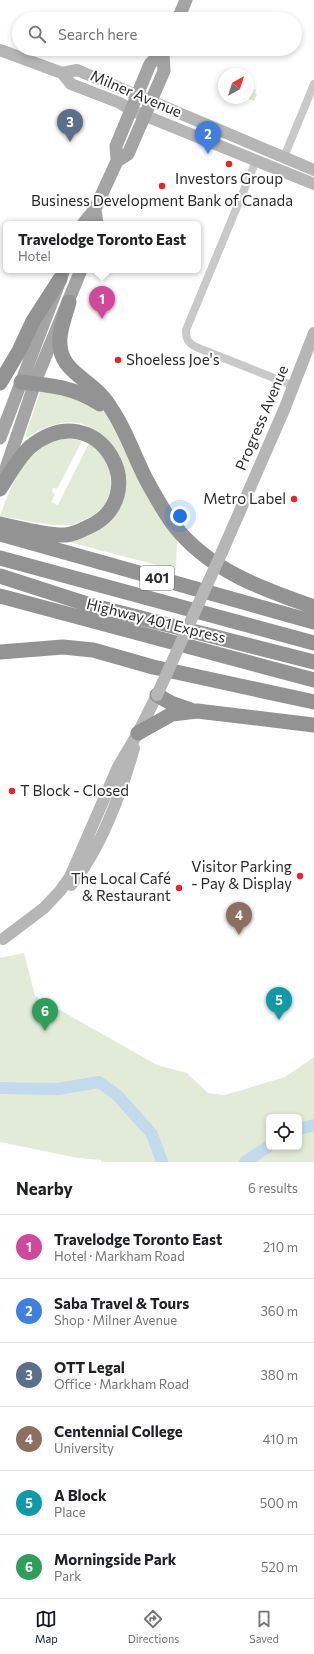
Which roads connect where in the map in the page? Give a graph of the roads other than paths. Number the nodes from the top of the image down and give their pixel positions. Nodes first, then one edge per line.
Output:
1 (186, 0) edge
2 (181, 12) edge
3 (0, 50) edge
4 (12, 54) edge
5 (16, 56) edge
6 (158, 56) edge
7 (164, 56) edge
8 (62, 73) junction
9 (314, 84) edge
10 (136, 95) junction
11 (151, 100) junction
12 (131, 110) junction
13 (145, 115) junction
14 (284, 157) junction
15 (117, 161) junction
16 (256, 161) junction
17 (314, 170) edge
18 (314, 184) edge
19 (96, 209) junction
20 (86, 221) edge
21 (97, 221) edge
22 (80, 273) edge
23 (62, 274) edge
24 (69, 302) junction
25 (314, 333) edge
26 (0, 383) edge
27 (28, 383) junction
28 (294, 386) junction
29 (122, 429) junction
30 (0, 438) edge
31 (0, 488) edge
32 (0, 527) edge
33 (0, 558) edge
34 (0, 576) edge
35 (0, 596) edge
36 (0, 606) edge
37 (314, 607) edge
38 (62, 614) junction
39 (314, 622) edge
40 (314, 643) edge
41 (0, 652) edge
42 (314, 662) edge
43 (314, 680) edge
44 (157, 695) junction
45 (314, 702) edge
46 (197, 711) junction
47 (314, 725) edge
48 (138, 733) junction
49 (99, 813) junction
50 (106, 824) junction
51 (73, 879) junction
52 (2, 939) edge

1 - 2 main road
3 - 4 main road, Milner Avenue
5 - 8 main road, Milner Avenue
6 - 10 main road
7 - 11 main road
8 - 10 main road, Milner Avenue
8 - 12 main road, Milner Avenue
9 - 14 street
10 - 11 main road, Milner Avenue
10 - 12 main road
11 - 13 main road
11 - 14 main road, Milner Avenue
12 - 13 main road, Milner Avenue
12 - 15 main road
13 - 15 main road
13 - 16 main road, Milner Avenue
14 - 17 main road, Milner Avenue
15 - 19 main road
16 - 18 main road, Milner Avenue
16 - 28 street
19 - 20 main road
19 - 21 main road
22 - 24 main road
23 - 26 highway
23 - 27 main road
24 - 27 main road
24 - 29 highway
25 - 28 main road, Progress Avenue
27 - 29 highway
27 - 30 main road
27 - 31 main road
28 - 44 main road, Progress Avenue, bridge
29 - 37 highway
31 - 32 highway
32 - 39 highway, 401
33 - 40 highway, Highway 401 Express / 401
34 - 42 highway, Highway 401 Express
35 - 38 highway
36 - 38 highway
38 - 43 highway
41 - 45 highway
44 - 46 highway
44 - 48 main road, Progress Avenue
46 - 47 highway
46 - 48 highway
48 - 49 main road, Progress Avenue
48 - 50 main road, Progress Avenue
49 - 50 main road
49 - 51 main road, Progress Avenue
50 - 51 main road, Progress Avenue
51 - 52 main road, Progress Avenue

